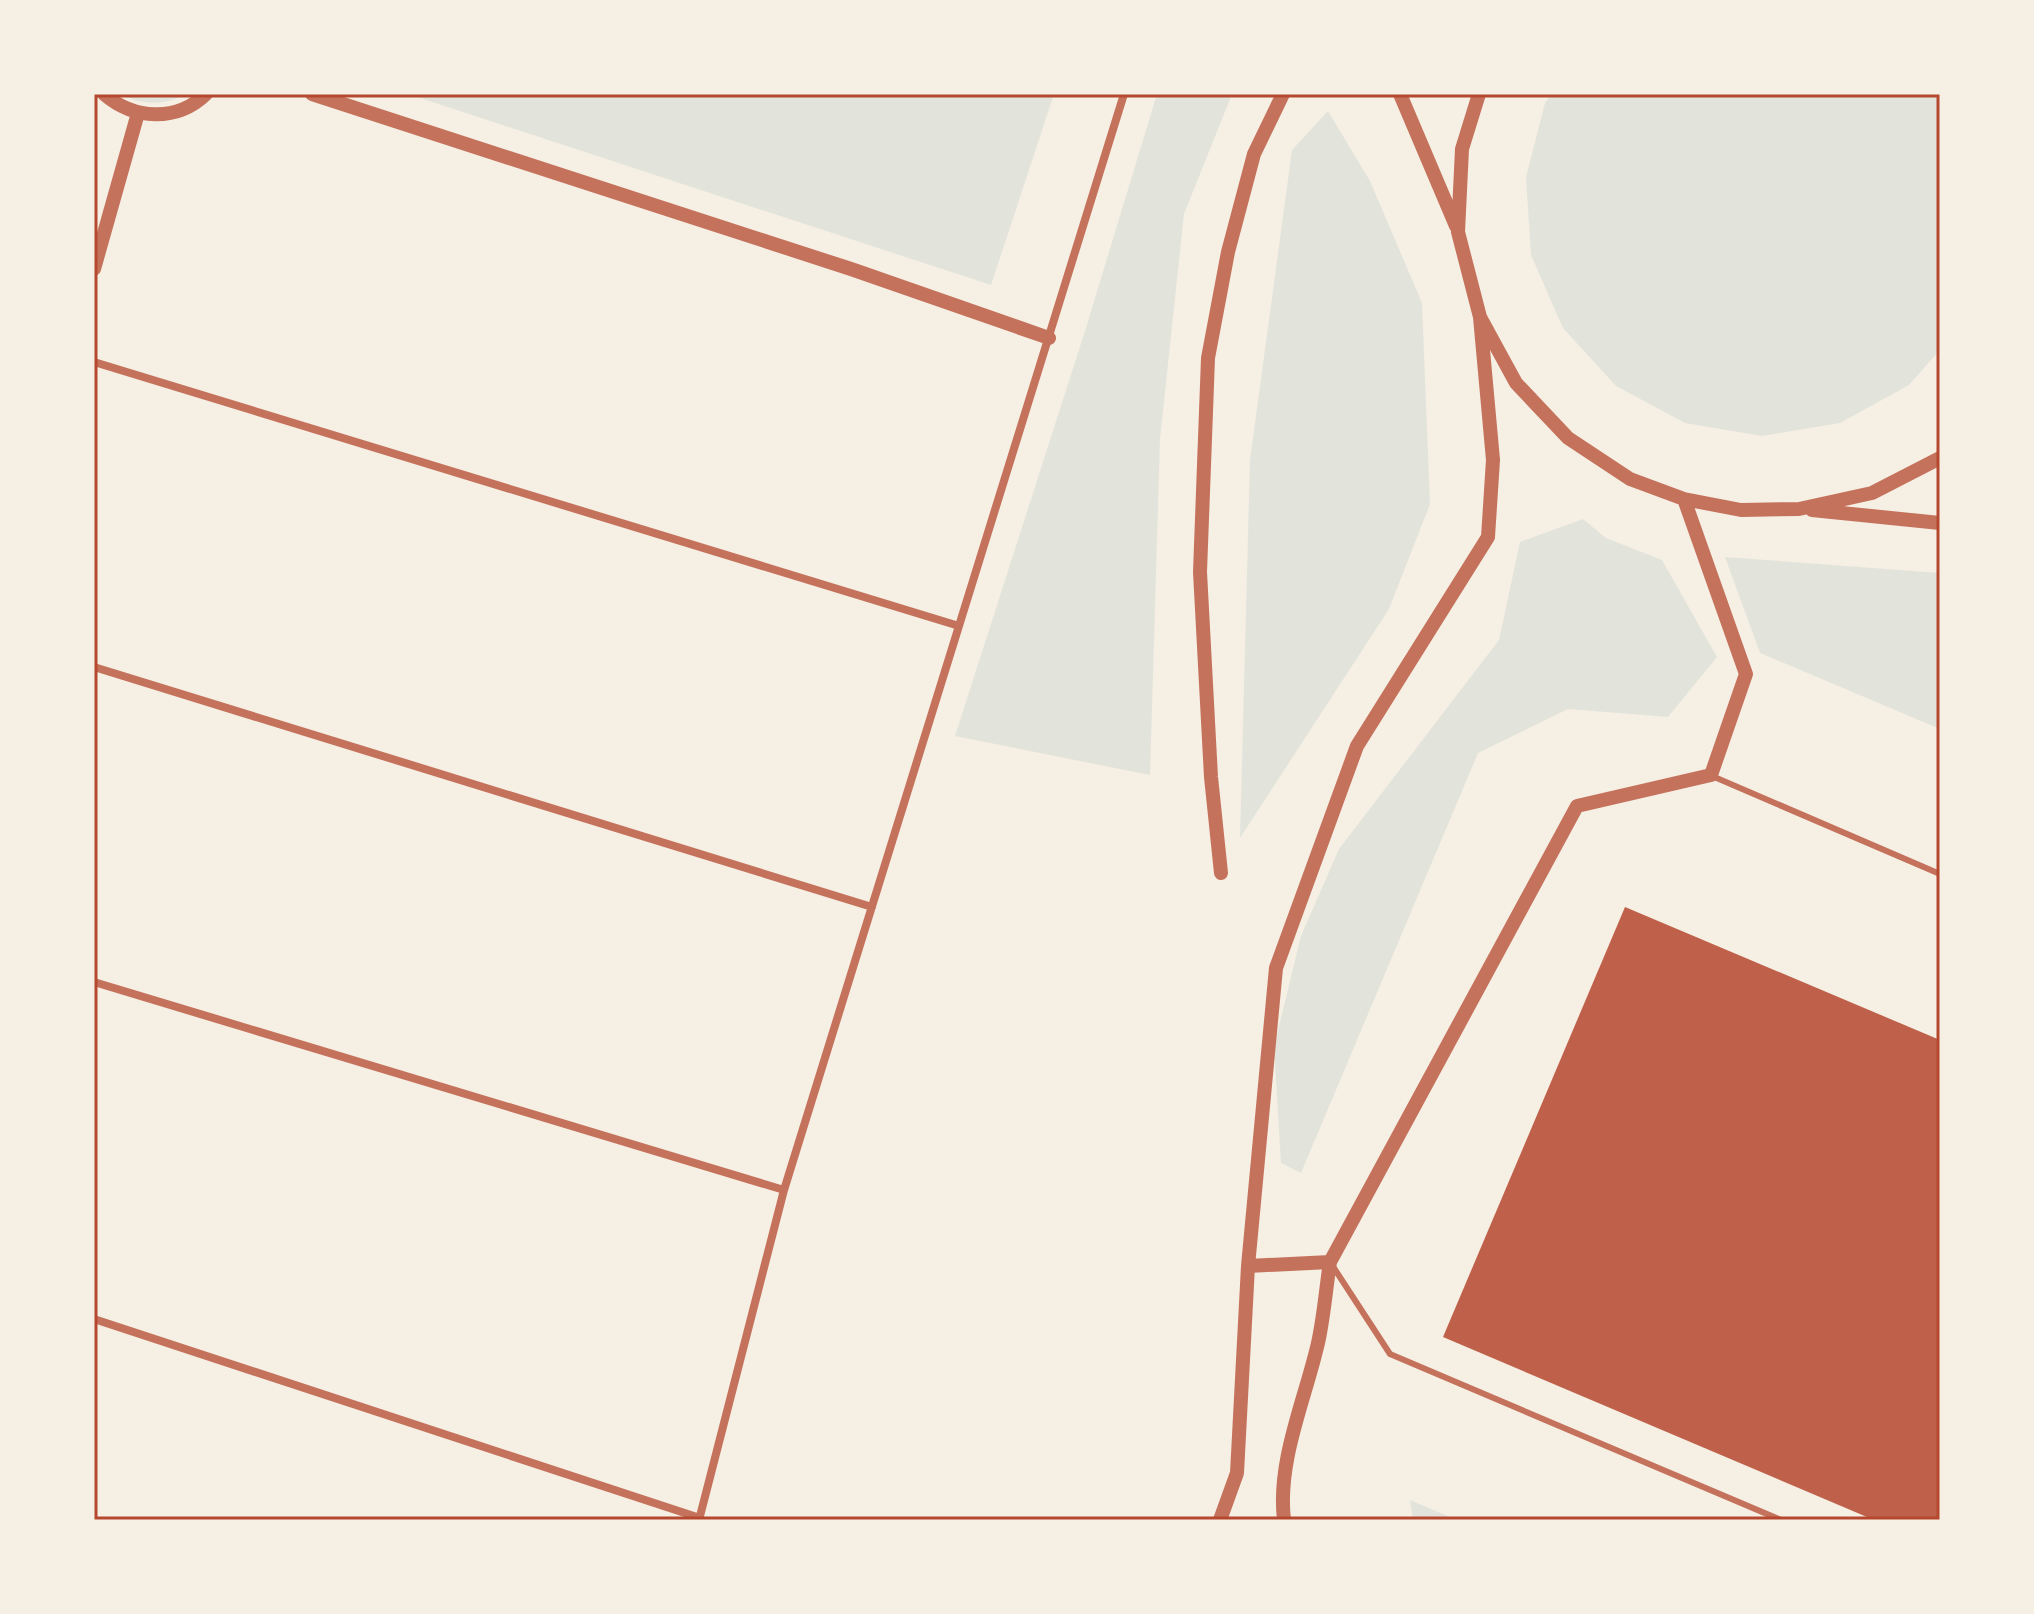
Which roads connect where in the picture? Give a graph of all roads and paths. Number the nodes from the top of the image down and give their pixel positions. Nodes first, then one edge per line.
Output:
1 (104, 94) edge
2 (206, 94) edge
3 (312, 94) edge
4 (1124, 94) edge
5 (1283, 94) edge
6 (1400, 94) edge
7 (1479, 94) edge
8 (138, 113) junction
9 (1458, 232) junction
10 (94, 269) edge
11 (1480, 317) junction
12 (1049, 338) junction
13 (94, 362) edge
14 (1940, 458) edge
15 (1684, 499) junction
16 (1799, 509) junction
17 (1940, 523) edge
18 (959, 626) junction
19 (94, 667) edge
20 (1711, 775) junction
21 (1221, 873) dead end
22 (1940, 874) edge
23 (872, 907) junction
24 (94, 982) edge
25 (784, 1190) junction
26 (1330, 1262) junction
27 (1248, 1266) junction
28 (94, 1319) edge
29 (699, 1519) edge
30 (1220, 1520) edge
31 (1284, 1520) edge
32 (1781, 1520) edge

1 - 8 street
2 - 8 street
3 - 12 street
4 - 12 street
5 - 21 street
6 - 9 street
7 - 9 street
8 - 10 street
9 - 11 street
11 - 15 street
11 - 27 street
12 - 18 street
13 - 18 street
14 - 16 street
15 - 16 street
15 - 20 street
16 - 17 street
18 - 23 street
19 - 23 street
20 - 22 lane
20 - 26 street
23 - 25 street
24 - 25 street
25 - 29 street
26 - 27 street
26 - 31 street
26 - 32 lane
27 - 30 street
28 - 29 street

